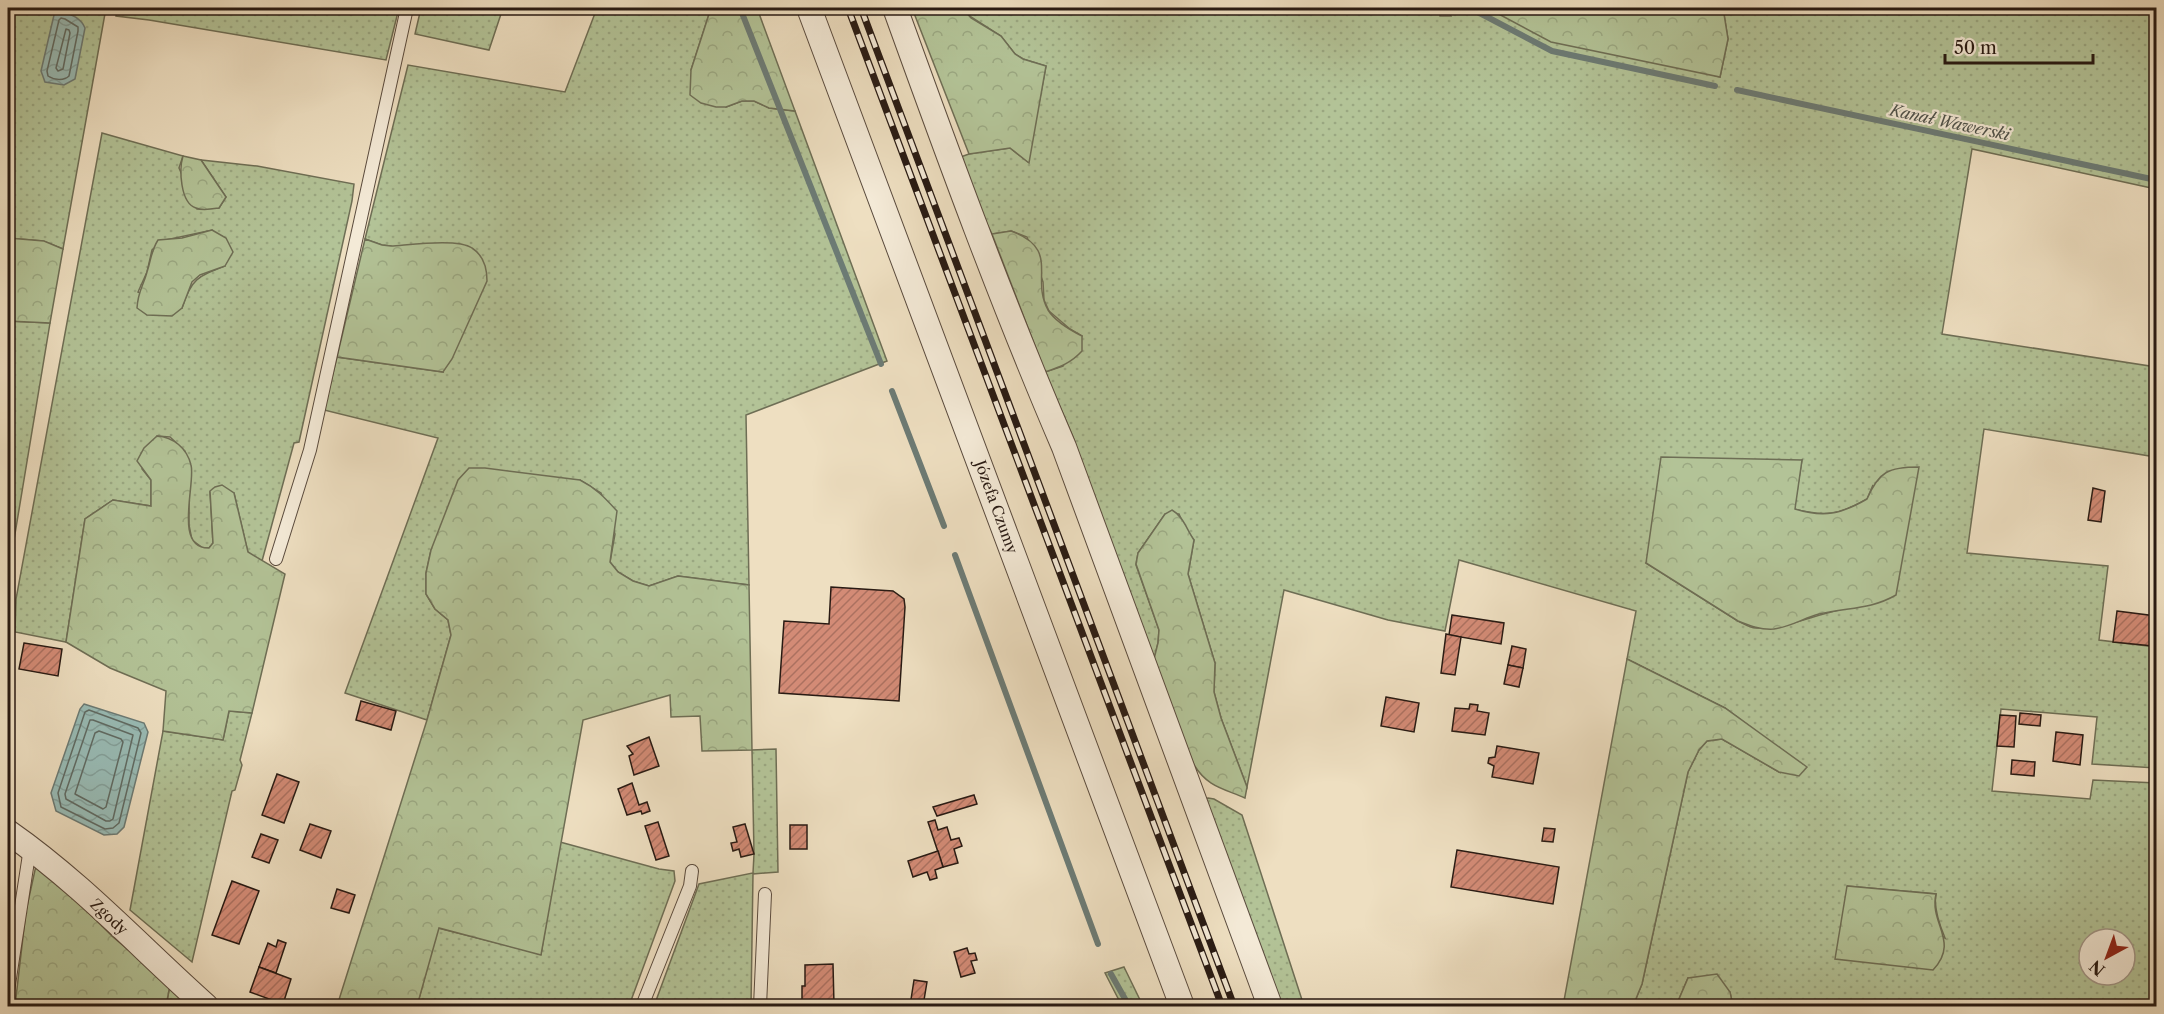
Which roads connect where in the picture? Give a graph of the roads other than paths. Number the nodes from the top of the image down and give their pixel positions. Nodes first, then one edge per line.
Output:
1 (406, 8) edge
2 (809, 8) edge
3 (895, 8) edge
4 (276, 558) dead end
5 (8, 832) edge
6 (30, 848) junction
7 (692, 871) dead end
8 (765, 894) dead end
9 (8, 991) edge
10 (206, 1006) edge
11 (642, 1006) edge
12 (760, 1006) edge
13 (1182, 1006) edge
14 (1270, 1006) edge

1 - 4 lane
2 - 13 street, Józefa Czumy
3 - 14 street
5 - 6 street, Zgody
6 - 9 lane
6 - 10 street, Zgody
7 - 11 lane
8 - 12 lane

